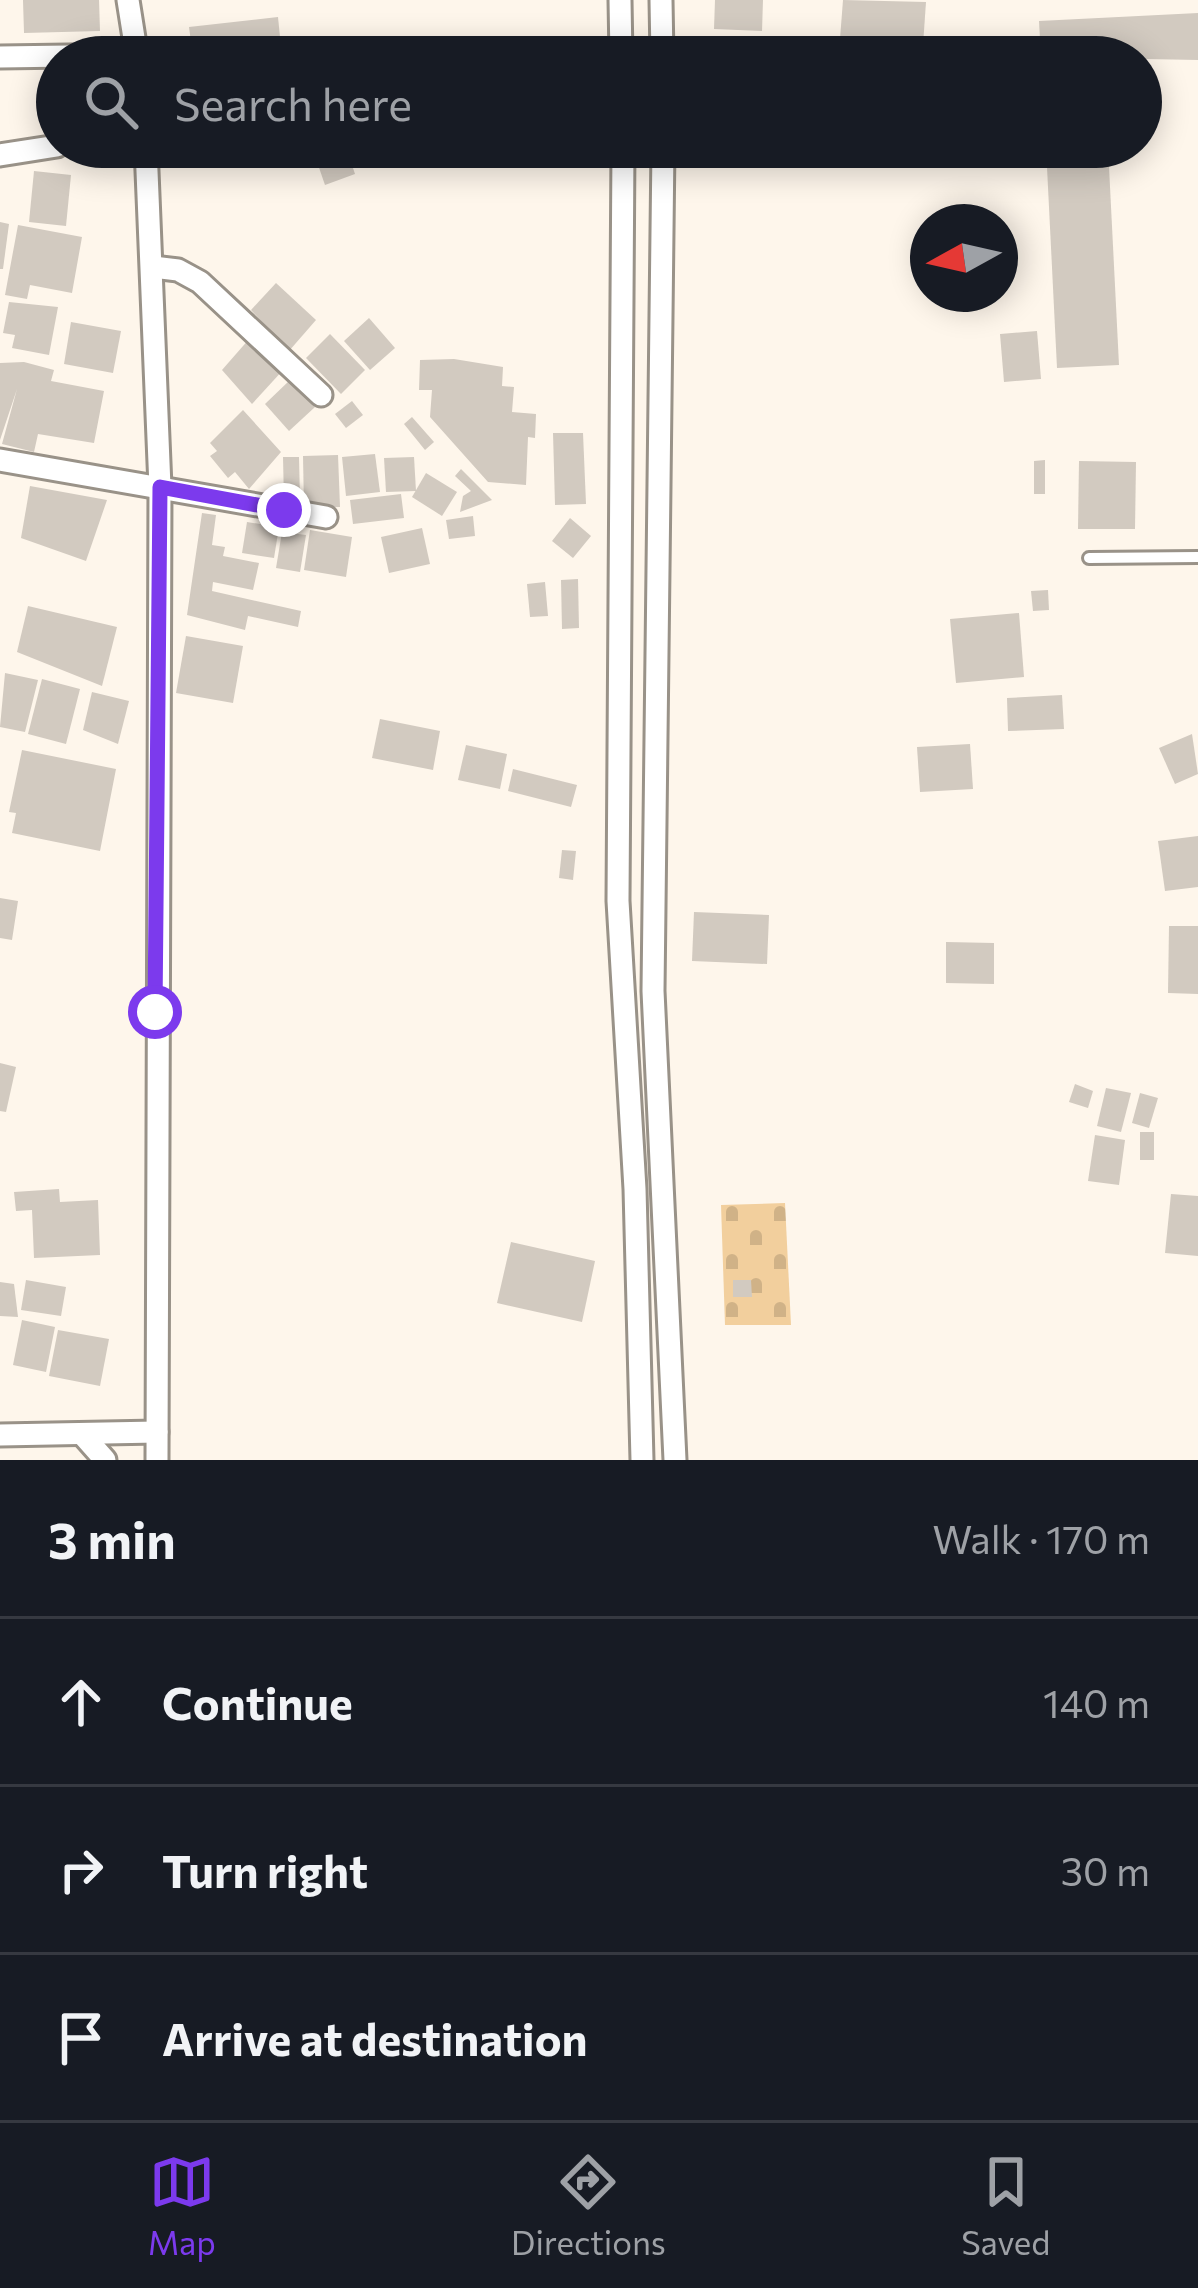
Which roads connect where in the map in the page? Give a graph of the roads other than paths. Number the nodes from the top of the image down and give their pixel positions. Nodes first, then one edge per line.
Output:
1 (128, 0) edge
2 (620, 0) edge
3 (661, 0) edge
4 (134, 36) edge
5 (621, 36) edge
6 (662, 36) edge
7 (0, 57) edge
8 (36, 57) edge
9 (36, 149) edge
10 (0, 155) edge
11 (147, 168) edge
12 (623, 168) edge
13 (663, 168) edge
14 (153, 267) junction
15 (321, 395) dead end
16 (0, 460) edge
17 (160, 487) junction
18 (326, 517) dead end
19 (1198, 556) edge
20 (1089, 558) dead end
21 (157, 1432) junction
22 (82, 1434) junction
23 (0, 1436) edge
24 (105, 1460) edge
25 (157, 1460) edge
26 (642, 1460) edge
27 (675, 1460) edge

1 - 4 street
2 - 5 street
3 - 6 street
7 - 8 street
9 - 10 street
11 - 14 street
12 - 26 street
13 - 27 street
14 - 15 street
14 - 17 street
16 - 17 street
17 - 18 street
17 - 21 street
19 - 20 lane
21 - 22 street
21 - 25 street
22 - 23 street
22 - 24 street

